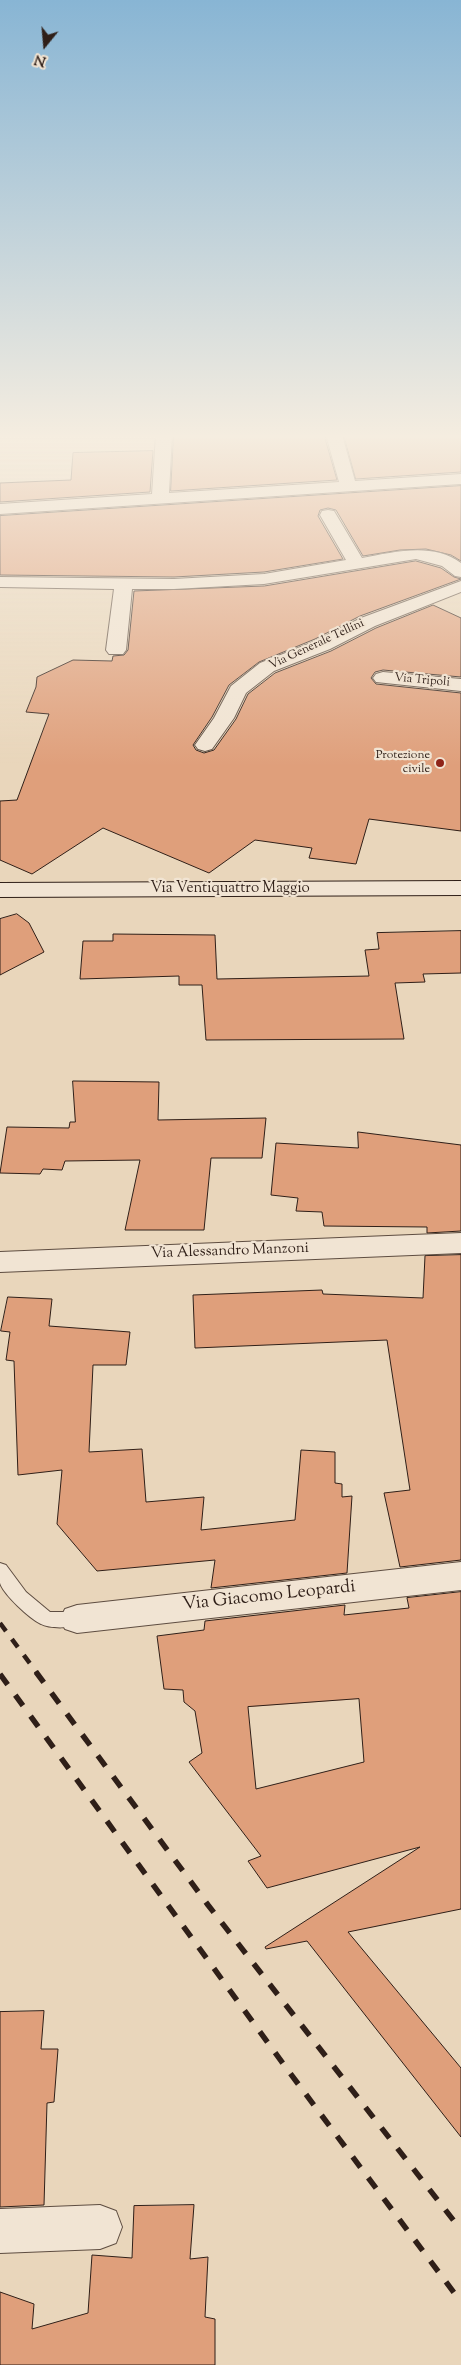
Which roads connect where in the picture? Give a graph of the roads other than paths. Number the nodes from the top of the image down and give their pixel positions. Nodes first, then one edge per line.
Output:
1 (346, 545) edge
2 (357, 564) junction
3 (461, 572) edge
4 (0, 582) edge
5 (124, 584) junction
6 (461, 586) edge
7 (116, 650) dead end
8 (383, 678) dead end
9 (461, 685) edge
10 (205, 745) dead end
11 (461, 888) edge
12 (0, 890) edge
13 (461, 1243) edge
14 (0, 1262) edge
15 (0, 1570) edge
16 (461, 1576) edge
17 (77, 1619) joint
18 (100, 2227) dead end
19 (0, 2231) edge

1 - 2 street
2 - 3 street
2 - 5 street
4 - 5 street
5 - 7 street
6 - 10 street, Via Generale Tellini
8 - 9 street, Via Tripoli
11 - 12 street, Via Ventiquattro Maggio
13 - 14 street, Via Alessandro Manzoni
15 - 17 lane
16 - 17 street, Via Giacomo Leopardi
18 - 19 street

